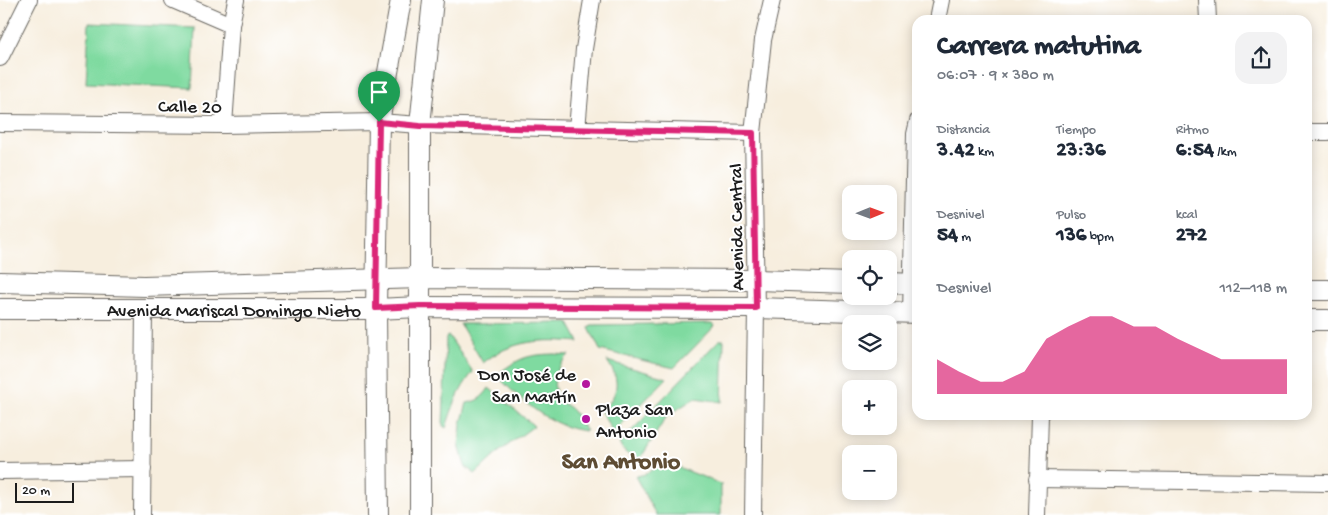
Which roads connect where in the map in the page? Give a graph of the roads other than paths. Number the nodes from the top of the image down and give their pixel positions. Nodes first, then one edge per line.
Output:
1 (29, 0) edge
2 (173, 0) edge
3 (236, 0) edge
4 (401, 0) edge
5 (433, 0) edge
6 (592, 0) edge
7 (772, 0) edge
8 (941, 0) edge
9 (1207, 0) edge
10 (938, 15) edge
11 (1208, 15) edge
12 (230, 25) junction
13 (0, 58) edge
14 (0, 122) edge
15 (379, 122) junction
16 (224, 125) junction
17 (420, 126) junction
18 (577, 129) junction
19 (1312, 132) edge
20 (1328, 132) edge
21 (753, 133) junction
22 (421, 278) junction
23 (376, 279) junction
24 (756, 280) junction
25 (0, 282) edge
26 (842, 283) edge
27 (897, 284) edge
28 (912, 284) edge
29 (1312, 290) edge
30 (1328, 290) edge
31 (420, 306) junction
32 (144, 308) junction
33 (376, 308) junction
34 (756, 308) junction
35 (0, 309) edge
36 (912, 313) edge
37 (1312, 320) edge
38 (1328, 320) edge
39 (1040, 420) edge
40 (143, 469) junction
41 (0, 471) edge
42 (1037, 479) junction
43 (1328, 483) edge
44 (142, 515) edge
45 (378, 515) edge
46 (420, 515) edge
47 (753, 515) edge
48 (1037, 515) edge

1 - 13 street
2 - 12 street
3 - 12 street
4 - 15 street
5 - 17 street
6 - 18 street
7 - 21 street, Avenida Central
8 - 10 street
9 - 11 street
12 - 16 street
14 - 16 street, Calle 20
15 - 16 street, Calle 20
15 - 17 street, Calle 20
15 - 23 street
17 - 18 street, Calle 20
17 - 22 street
18 - 21 street, Calle 20
19 - 20 street
21 - 24 street, Avenida Central
22 - 23 street, Avenida Mariscal Domingo Nieto
22 - 24 street, Avenida Mariscal Domingo Nieto
22 - 31 street
23 - 25 street, Avenida Mariscal Domingo Nieto
23 - 33 street
24 - 26 street, Avenida Mariscal Domingo Nieto
24 - 34 street, Avenida Central
27 - 28 street
29 - 30 street
31 - 33 street, Avenida Mariscal Domingo Nieto
31 - 34 street, Avenida Mariscal Domingo Nieto
31 - 46 street
32 - 33 street, Avenida Mariscal Domingo Nieto
32 - 35 street, Avenida Mariscal Domingo Nieto
32 - 40 street
33 - 45 street
34 - 36 street, Avenida Mariscal Domingo Nieto
34 - 47 street, Avenida Central
37 - 38 street
39 - 42 street
40 - 41 street
40 - 44 street
42 - 43 street
42 - 48 street

